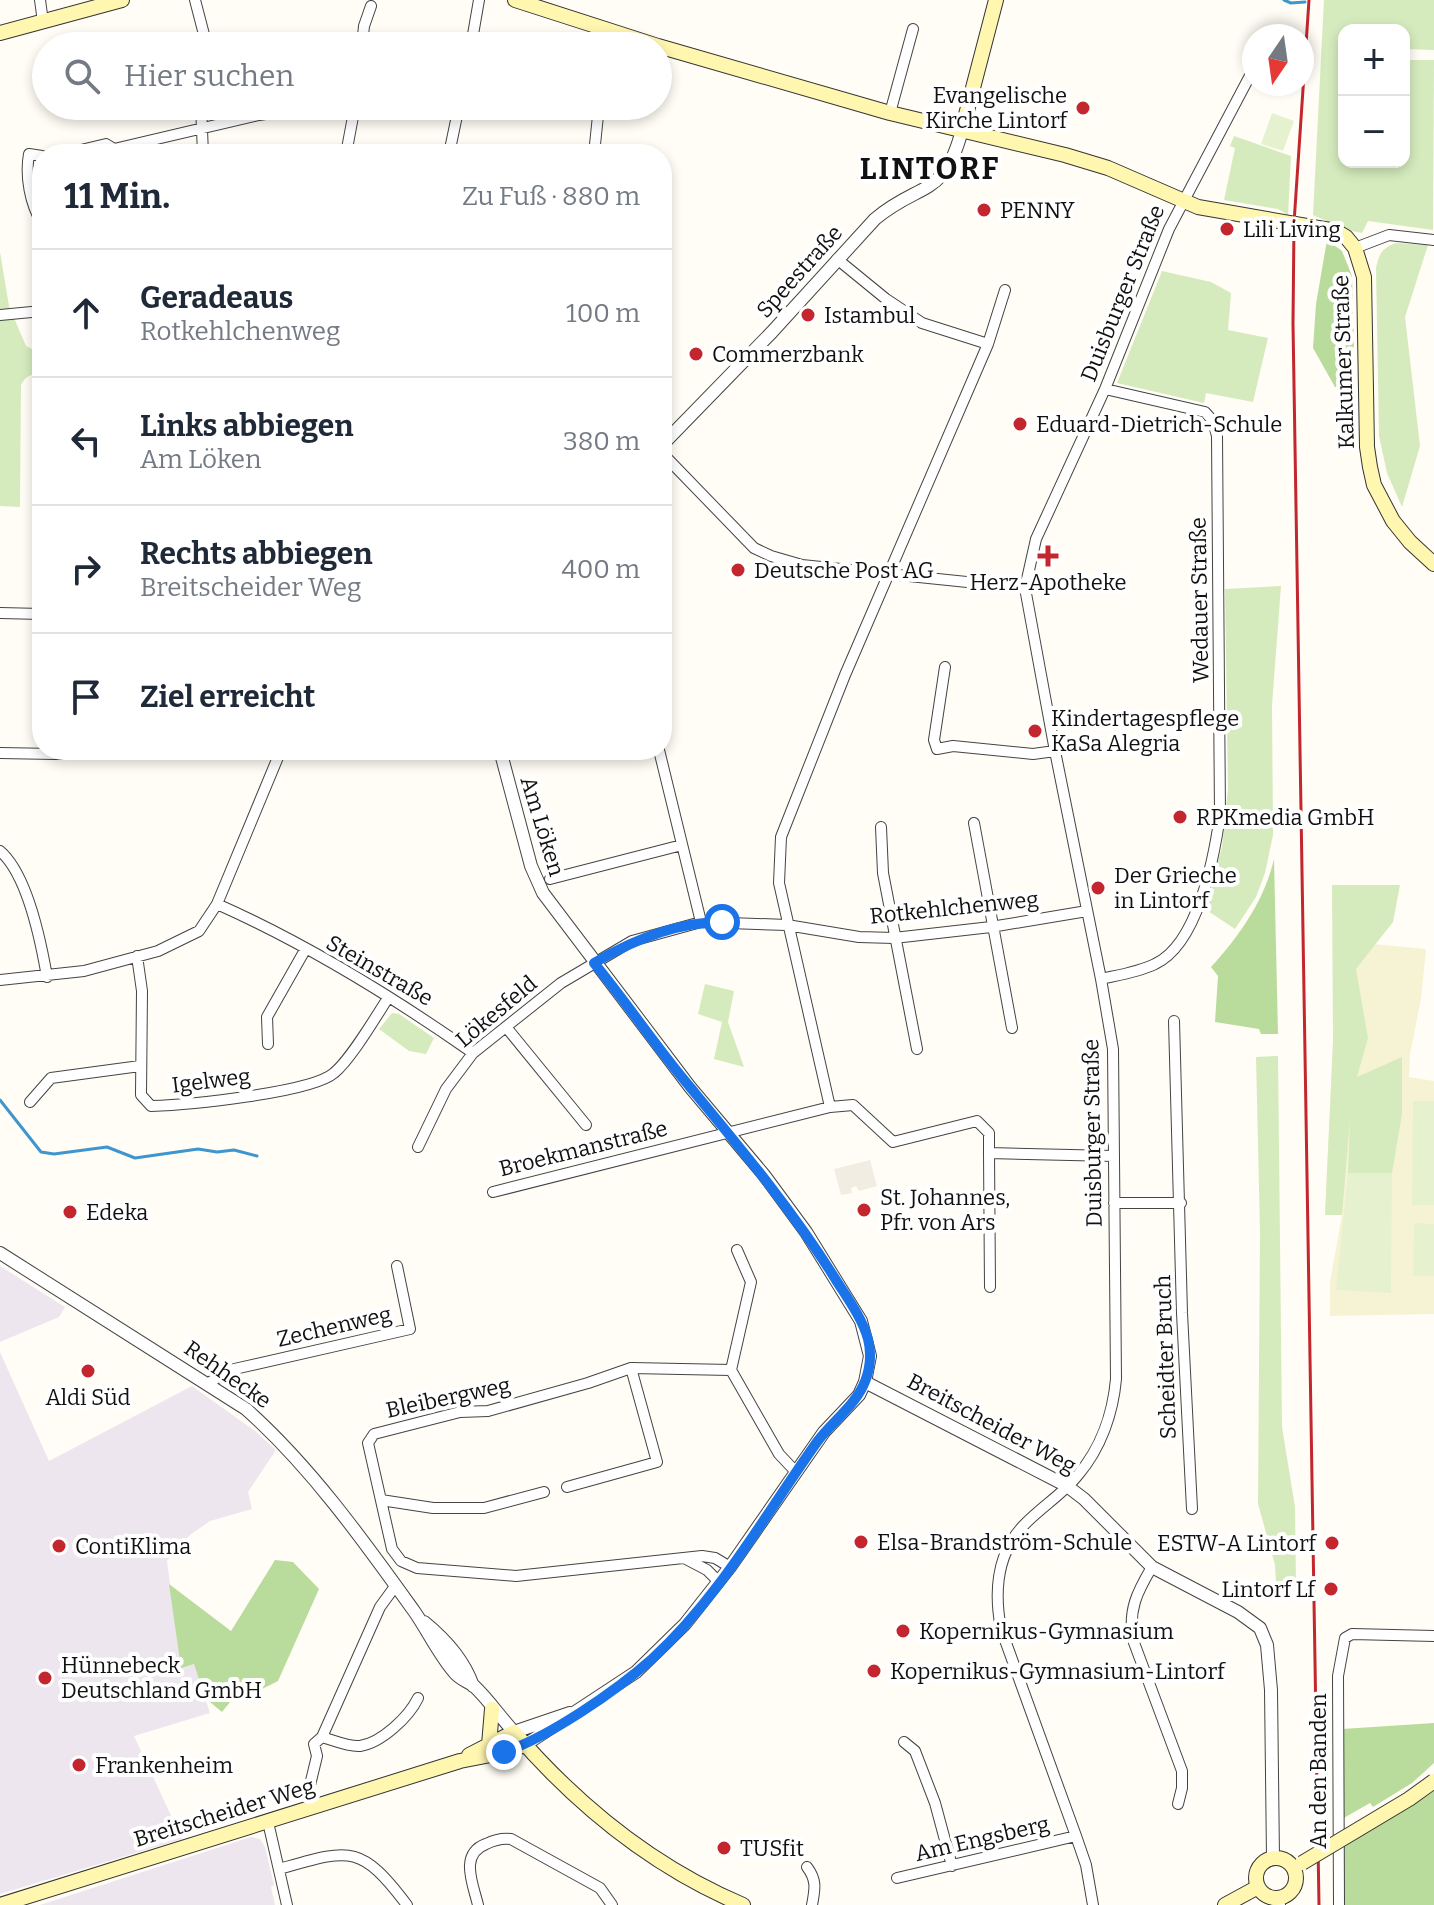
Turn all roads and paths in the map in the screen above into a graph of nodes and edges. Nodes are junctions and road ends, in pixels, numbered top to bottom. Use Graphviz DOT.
graph roads {
  1 [pos="40,0"];
  2 [pos="122,0"];
  3 [pos="195,0"];
  4 [pos="479,0"];
  5 [pos="515,0"];
  6 [pos="996,0"];
  7 [pos="543,4"];
  8 [pos="371,6"];
  9 [pos="43,22"];
  10 [pos="913,29"];
  11 [pos="203,32"];
  12 [pos="363,32"];
  13 [pos="473,32"];
  14 [pos="599,32"];
  15 [pos="0,33"];
  16 [pos="672,50"];
  17 [pos="1242,89"];
  18 [pos="890,113"];
  19 [pos="201,120"];
  20 [pos="240,120"];
  21 [pos="353,120"];
  22 [pos="456,120"];
  23 [pos="598,120"];
  24 [pos="201,130"];
  25 [pos="962,130"];
  26 [pos="146,144"];
  27 [pos="202,144"];
  28 [pos="348,144"];
  29 [pos="451,144"];
  30 [pos="595,144"];
  31 [pos="32,154"];
  32 [pos="32,195"];
  33 [pos="1182,201"];
  34 [pos="1434,240"];
  35 [pos="1350,242"];
  36 [pos="837,259"];
  37 [pos="1005,290"];
  38 [pos="32,312"];
  39 [pos="0,315"];
  40 [pos="988,344"];
  41 [pos="1105,389"];
  42 [pos="672,435"];
  43 [pos="672,463"];
  44 [pos="1434,564"];
  45 [pos="889,574"];
  46 [pos="1025,588"];
  47 [pos="0,613"];
  48 [pos="32,614"];
  49 [pos="945,667"];
  50 [pos="1055,751"];
  51 [pos="0,753"];
  52 [pos="32,753"];
  53 [pos="277,760"];
  54 [pos="503,760"];
  55 [pos="661,760"];
  56 [pos="974,823"];
  57 [pos="881,827"];
  58 [pos="682,845"];
  59 [pos="0,851"];
  60 [pos="550,879"];
  61 [pos="217,904"];
  62 [pos="1087,911"];
  63 [pos="701,922"];
  64 [pos="787,925"];
  65 [pos="991,927"];
  66 [pos="894,938"];
  67 [pos="305,950"];
  68 [pos="137,956"];
  69 [pos="594,963"];
  70 [pos="47,977"];
  71 [pos="1101,979"];
  72 [pos="0,980"];
  73 [pos="388,998"];
  74 [pos="1174,1021"];
  75 [pos="506,1027"];
  76 [pos="1012,1028"];
  77 [pos="268,1044"];
  78 [pos="917,1049"];
  79 [pos="473,1053"];
  80 [pos="140,1066"];
  81 [pos="30,1102"];
  82 [pos="830,1107"];
  83 [pos="586,1125"];
  84 [pos="729,1132"];
  85 [pos="418,1147"];
  86 [pos="989,1153"];
  87 [pos="1114,1156"];
  88 [pos="493,1192"];
  89 [pos="1114,1203"];
  90 [pos="1181,1203"];
  91 [pos="737,1250"];
  92 [pos="0,1253"];
  93 [pos="397,1266"];
  94 [pos="990,1287"];
  95 [pos="631,1368"];
  96 [pos="731,1370"];
  97 [pos="865,1382"];
  98 [pos="207,1384"];
  99 [pos="796,1472"];
  100 [pos="1067,1486"];
  101 [pos="567,1487"];
  102 [pos="544,1492"];
  103 [pos="381,1500"];
  104 [pos="1192,1509"];
  105 [pos="686,1559"];
  106 [pos="730,1567"];
  107 [pos="1152,1567"];
  108 [pos="719,1582"];
  109 [pos="396,1585"];
  110 [pos="1434,1636"];
  111 [pos="418,1698"];
  112 [pos="492,1709"];
  113 [pos="580,1710"];
  114 [pos="514,1732"];
  115 [pos="322,1737"];
  116 [pos="904,1742"];
  117 [pos="489,1745"];
  118 [pos="525,1745"];
  119 [pos="460,1761"];
  120 [pos="1434,1781"];
  121 [pos="310,1785"];
  122 [pos="1178,1804"];
  123 [pos="268,1822"];
  124 [pos="1076,1836"];
  125 [pos="1273,1858"];
  126 [pos="952,1866"];
  127 [pos="1298,1866"];
  128 [pos="807,1867"];
  129 [pos="279,1869"];
  130 [pos="897,1878"];
  131 [pos="1258,1887"];
  132 [pos="1278,1901"];
  133 [pos="0,1905"];
  134 [pos="287,1905"];
  135 [pos="407,1905"];
  136 [pos="478,1905"];
  137 [pos="612,1905"];
  138 [pos="743,1905"];
  139 [pos="812,1905"];
  140 [pos="1093,1905"];
  141 [pos="1225,1905"];
  142 [pos="1339,1905"];
  1 -- 9 [label="street"];
  2 -- 9 [label="main road"];
  3 -- 11 [label="street"];
  4 -- 13 [label="street"];
  5 -- 7 [label="main road"];
  6 -- 25 [label="main road"];
  7 -- 14 [label="main road"];
  8 -- 12 [label="street"];
  9 -- 15 [label="main road"];
  10 -- 18 [label="street"];
  16 -- 18 [label="main road"];
  17 -- 33 [label="street, Duisburger Straße"];
  18 -- 25 [label="main road"];
  19 -- 24 [label="street"];
  20 -- 24 [label="street"];
  21 -- 28 [label="street"];
  22 -- 29 [label="street"];
  23 -- 30 [label="street"];
  24 -- 26 [label="street"];
  24 -- 27 [label="street"];
  25 -- 33 [label="main road"];
  25 -- 36 [label="street, Speestraße"];
  31 -- 32 [label="street"];
  33 -- 35 [label="main road"];
  33 -- 41 [label="street, Duisburger Straße"];
  34 -- 35 [label="street"];
  35 -- 44 [label="main road, Kalkumer Straße"];
  36 -- 40 [label="street"];
  36 -- 42 [label="street, Speestraße"];
  37 -- 40 [label="street"];
  38 -- 39 [label="street"];
  40 -- 45 [label="street"];
  41 -- 46 [label="street, Duisburger Straße"];
  41 -- 71 [label="street, Wedauer Straße"];
  43 -- 45 [label="street"];
  45 -- 46 [label="street"];
  45 -- 64 [label="street"];
  46 -- 50 [label="street, Duisburger Straße"];
  47 -- 48 [label="street"];
  49 -- 50 [label="street"];
  50 -- 62 [label="street, Duisburger Straße"];
  51 -- 52 [label="street"];
  53 -- 61 [label="street"];
  54 -- 69 [label="street, Am Löken"];
  55 -- 58 [label="street"];
  56 -- 65 [label="street"];
  57 -- 66 [label="street"];
  58 -- 60 [label="street"];
  58 -- 63 [label="street"];
  59 -- 70 [label="street"];
  61 -- 67 [label="street, Steinstraße"];
  61 -- 68 [label="street"];
  62 -- 65 [label="street, Rotkehlchenweg"];
  62 -- 71 [label="street, Duisburger Straße"];
  63 -- 64 [label="street, Rotkehlchenweg"];
  63 -- 69 [label="street, Rotkehlchenweg"];
  64 -- 66 [label="street, Rotkehlchenweg"];
  64 -- 82 [label="street"];
  65 -- 66 [label="street, Rotkehlchenweg"];
  65 -- 76 [label="street"];
  66 -- 78 [label="street"];
  67 -- 73 [label="street, Steinstraße"];
  67 -- 77 [label="street, Steinstraße"];
  68 -- 70 [label="street"];
  68 -- 80 [label="street, Igelweg"];
  69 -- 75 [label="street, Lökesfeld"];
  69 -- 84 [label="street, Am Löken"];
  70 -- 72 [label="street"];
  71 -- 87 [label="street, Duisburger Straße"];
  73 -- 79 [label="street, Steinstraße"];
  73 -- 80 [label="street, Igelweg"];
  74 -- 90 [label="street, Scheidter Bruch"];
  75 -- 79 [label="street, Lökesfeld"];
  75 -- 83 [label="street"];
  79 -- 85 [label="street, Lökesfeld"];
  80 -- 81 [label="street"];
  82 -- 84 [label="street, Broekmanstraße"];
  82 -- 86 [label="street"];
  84 -- 88 [label="street, Broekmanstraße"];
  84 -- 97 [label="street, Am Löken"];
  86 -- 87 [label="street"];
  86 -- 94 [label="street"];
  87 -- 89 [label="street, Duisburger Straße"];
  89 -- 90 [label="street"];
  89 -- 100 [label="street, Duisburger Straße"];
  90 -- 104 [label="street, Scheidter Bruch"];
  91 -- 96 [label="street"];
  92 -- 98 [label="street, Rehhecke"];
  93 -- 98 [label="street, Zechenweg"];
  95 -- 96 [label="street, Bleibergweg"];
  95 -- 101 [label="street"];
  95 -- 103 [label="street, Bleibergweg"];
  96 -- 99 [label="street"];
  97 -- 99 [label="street, Breitscheider Weg"];
  97 -- 100 [label="street, Breitscheider Weg"];
  98 -- 109 [label="street, Rehhecke"];
  99 -- 106 [label="street, Breitscheider Weg"];
  100 -- 107 [label="street, Breitscheider Weg"];
  100 -- 124 [label="street, Duisburger Straße"];
  102 -- 103 [label="street"];
  103 -- 105 [label="street, Bleibergweg"];
  105 -- 106 [label="street, Bleibergweg"];
  105 -- 108 [label="street"];
  106 -- 108 [label="street, Breitscheider Weg"];
  107 -- 122 [label="street"];
  107 -- 125 [label="street, Breitscheider Weg"];
  108 -- 113 [label="street, Breitscheider Weg"];
  109 -- 112 [label="street, Rehhecke"];
  109 -- 115 [label="street"];
  110 -- 142 [label="street, An den Banden"];
  111 -- 115 [label="street"];
  112 -- 114 [label="street, Rehhecke"];
  112 -- 117 [label="main road"];
  113 -- 114 [label="street, Breitscheider Weg"];
  113 -- 118 [label="street, Breitscheider Weg"];
  114 -- 117 [label="main road, Breitscheider Weg"];
  114 -- 118 [label="main road, Rehhecke"];
  115 -- 121 [label="street"];
  116 -- 126 [label="street"];
  117 -- 119 [label="main road, Breitscheider Weg"];
  118 -- 119 [label="main road, Breitscheider Weg"];
  118 -- 138 [label="main road, Rehhecke"];
  119 -- 123 [label="main road, Breitscheider Weg"];
  120 -- 127 [label="main road, bridge"];
  123 -- 129 [label="street"];
  123 -- 133 [label="main road, Breitscheider Weg"];
  124 -- 126 [label="street, Am Engsberg"];
  124 -- 140 [label="street, Duisburger Straße"];
  125 -- 127 [label="main road"];
  125 -- 131 [label="main road"];
  126 -- 130 [label="street, Am Engsberg"];
  127 -- 132 [label="main road"];
  128 -- 139 [label="street"];
  129 -- 134 [label="street"];
  129 -- 135 [label="street"];
  131 -- 132 [label="main road"];
  131 -- 141 [label="main road"];
  136 -- 137 [label="street"];
}
